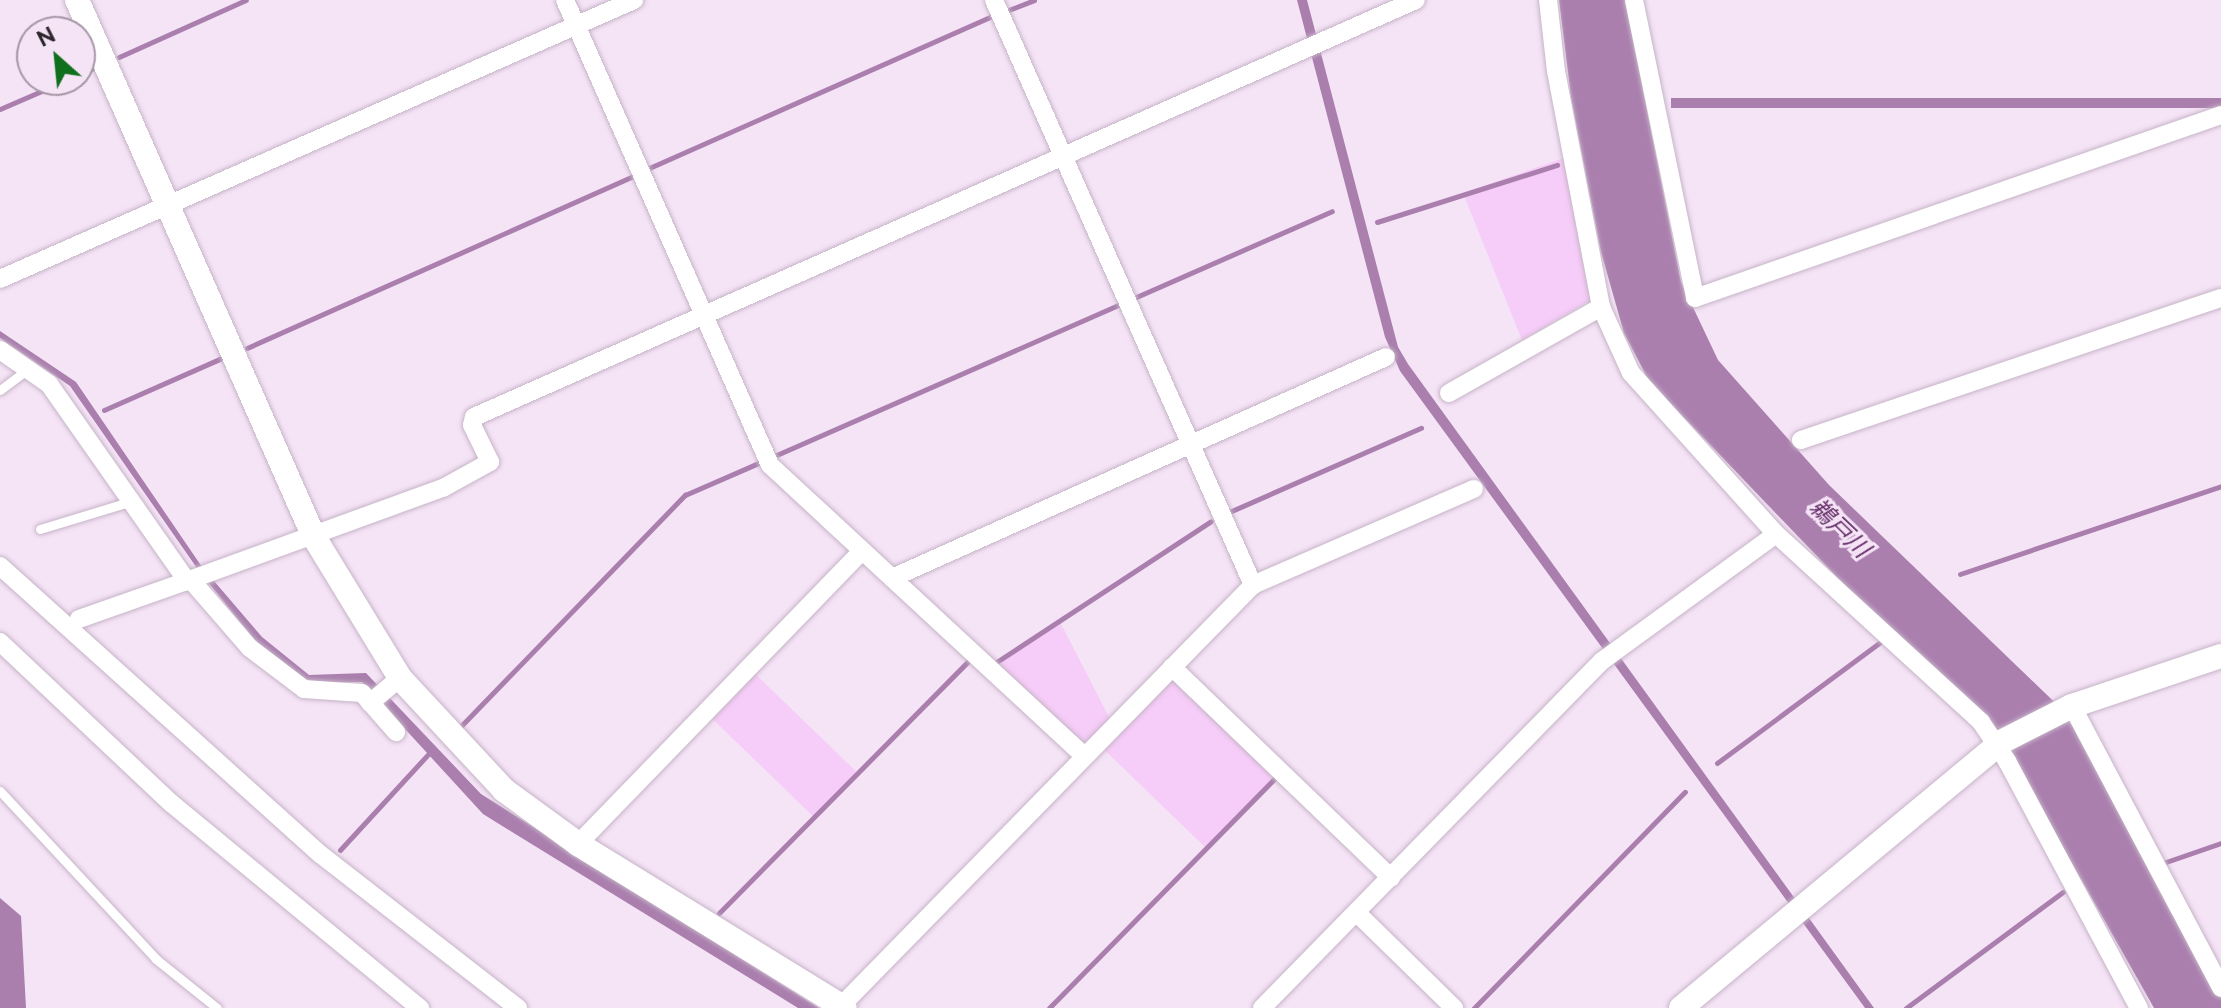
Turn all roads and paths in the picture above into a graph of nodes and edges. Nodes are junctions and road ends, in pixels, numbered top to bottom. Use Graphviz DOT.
graph roads {
  1 [pos="77,0"];
  2 [pos="565,0"];
  3 [pos="634,0"];
  4 [pos="994,0"];
  5 [pos="1416,0"];
  6 [pos="1548,0"];
  7 [pos="1634,0"];
  8 [pos="576,26"];
  9 [pos="2221,115"];
  10 [pos="1063,155"];
  11 [pos="167,207"];
  12 [pos="0,279"];
  13 [pos="2221,298"];
  14 [pos="1601,307"];
  15 [pos="703,315"];
  16 [pos="0,350"];
  17 [pos="1386,357"];
  18 [pos="29,368"];
  19 [pos="0,390"];
  20 [pos="1449,393"];
  21 [pos="1801,440"];
  22 [pos="1190,445"];
  23 [pos="1474,489"];
  24 [pos="134,501"];
  25 [pos="40,529"];
  26 [pos="1776,534"];
  27 [pos="314,537"];
  28 [pos="862,551"];
  29 [pos="0,566"];
  30 [pos="197,578"];
  31 [pos="892,578"];
  32 [pos="1253,585"];
  33 [pos="79,619"];
  34 [pos="0,642"];
  35 [pos="2221,656"];
  36 [pos="1172,667"];
  37 [pos="383,692"];
  38 [pos="2072,706"];
  39 [pos="396,732"];
  40 [pos="2000,743"];
  41 [pos="1083,755"];
  42 [pos="0,791"];
  43 [pos="578,844"];
  44 [pos="1391,878"];
  45 [pos="1357,913"];
  46 [pos="2221,988"];
  47 [pos="842,1007"];
  48 [pos="217,1008"];
  49 [pos="420,1008"];
  50 [pos="518,1008"];
  51 [pos="1262,1008"];
  52 [pos="1454,1008"];
  53 [pos="1681,1008"];
  54 [pos="2139,1008"];
  1 -- 11 [label="street"];
  2 -- 8 [label="street"];
  3 -- 8 [label="street"];
  4 -- 10 [label="street"];
  5 -- 10 [label="street"];
  6 -- 14 [label="street"];
  7 -- 9 [label="street"];
  8 -- 11 [label="street"];
  8 -- 15 [label="street"];
  10 -- 15 [label="street"];
  10 -- 22 [label="street"];
  11 -- 12 [label="street"];
  11 -- 27 [label="street"];
  13 -- 21 [label="street"];
  14 -- 20 [label="street"];
  14 -- 26 [label="street"];
  15 -- 27 [label="street"];
  15 -- 28 [label="street"];
  16 -- 18 [label="street"];
  17 -- 22 [label="street"];
  18 -- 19 [label="lane"];
  18 -- 24 [label="street"];
  22 -- 31 [label="street"];
  22 -- 32 [label="street"];
  23 -- 32 [label="street"];
  24 -- 25 [label="lane"];
  24 -- 30 [label="street"];
  26 -- 40 [label="street"];
  26 -- 44 [label="street"];
  27 -- 30 [label="street"];
  27 -- 37 [label="street"];
  28 -- 31 [label="street"];
  28 -- 43 [label="street"];
  29 -- 50 [label="street"];
  30 -- 33 [label="street"];
  30 -- 37 [label="street"];
  31 -- 41 [label="street"];
  32 -- 36 [label="street"];
  34 -- 49 [label="street"];
  35 -- 38 [label="street"];
  36 -- 41 [label="street"];
  36 -- 44 [label="street"];
  37 -- 39 [label="street"];
  37 -- 43 [label="street"];
  38 -- 40 [label="street"];
  38 -- 46 [label="street"];
  40 -- 53 [label="street"];
  40 -- 54 [label="street"];
  41 -- 47 [label="street"];
  42 -- 48 [label="lane"];
  43 -- 47 [label="street"];
  44 -- 45 [label="street"];
  45 -- 51 [label="street"];
  45 -- 52 [label="street"];
}
